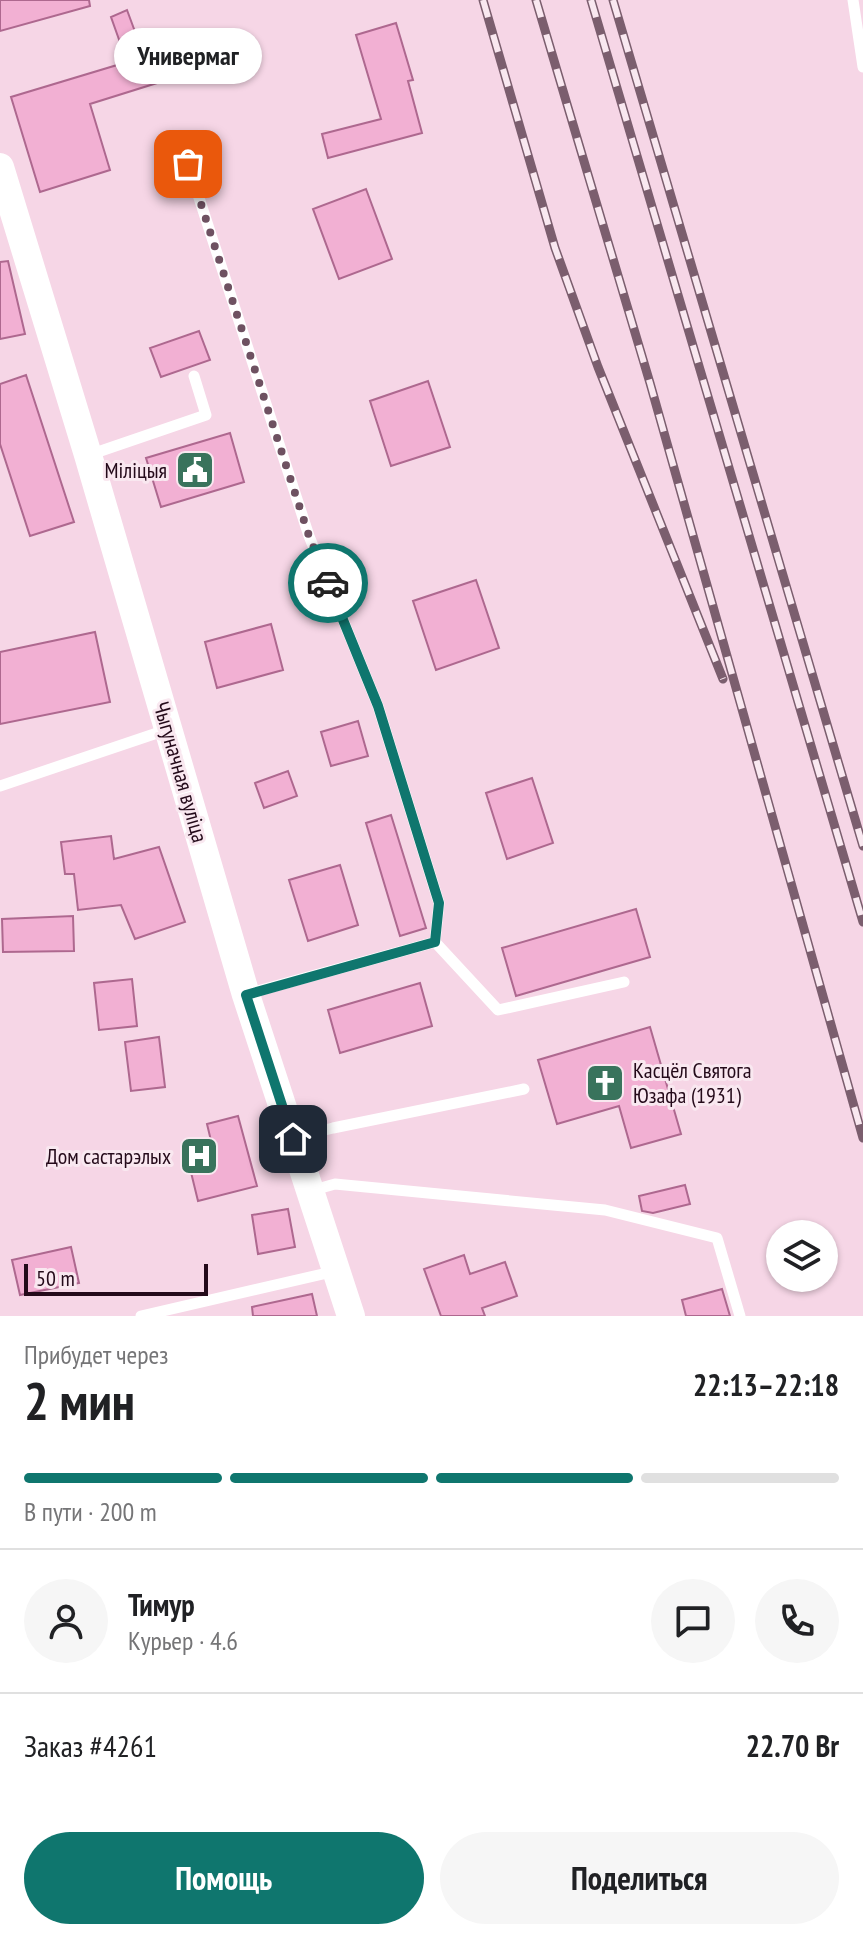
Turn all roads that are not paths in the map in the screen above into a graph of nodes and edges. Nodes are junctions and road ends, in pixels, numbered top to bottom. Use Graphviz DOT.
graph roads {
  1 [pos="853,0"];
  2 [pos="863,67"];
  3 [pos="188,164"];
  4 [pos="0,167"];
  5 [pos="9,226"];
  6 [pos="194,376"];
  7 [pos="88,455"];
  8 [pos="169,730"];
  9 [pos="0,786"];
  10 [pos="435,942"];
  11 [pos="624,982"];
  12 [pos="246,995"];
  13 [pos="524,1089"];
  14 [pos="293,1139"];
  15 [pos="309,1191"];
  16 [pos="336,1271"];
  17 [pos="141,1316"];
  18 [pos="351,1316"];
  19 [pos="740,1316"];
  1 -- 2 [label="lane"];
  3 -- 10 [label="lane"];
  4 -- 5 [label="street, Чыгуначная вуліца"];
  5 -- 7 [label="street, Чыгуначная вуліца"];
  6 -- 7 [label="lane"];
  7 -- 8 [label="street, Чыгуначная вуліца"];
  8 -- 9 [label="lane"];
  8 -- 12 [label="street, Чыгуначная вуліца"];
  10 -- 11 [label="lane"];
  10 -- 12 [label="lane"];
  12 -- 14 [label="street, Чыгуначная вуліца"];
  13 -- 14 [label="lane"];
  14 -- 15 [label="street, Чыгуначная вуліца"];
  15 -- 16 [label="street, Чыгуначная вуліца"];
  15 -- 19 [label="lane"];
  16 -- 17 [label="lane"];
  16 -- 18 [label="street, Чыгуначная вуліца"];
}
